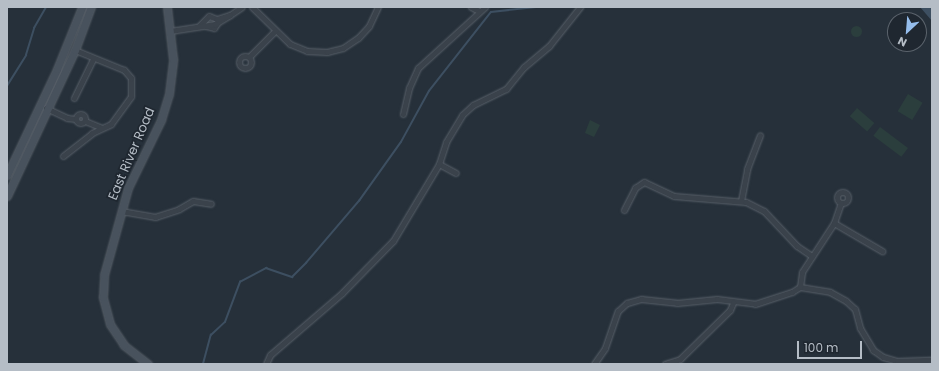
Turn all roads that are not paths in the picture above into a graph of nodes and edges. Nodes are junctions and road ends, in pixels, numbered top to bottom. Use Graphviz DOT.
graph roads {
  1 [pos="82,7"];
  2 [pos="86,7"];
  3 [pos="91,7"];
  4 [pos="167,7"];
  5 [pos="242,7"];
  6 [pos="252,7"];
  7 [pos="378,7"];
  8 [pos="471,7"];
  9 [pos="485,7"];
  10 [pos="580,7"];
  11 [pos="479,11"];
  12 [pos="86,21"];
  13 [pos="218,21"];
  14 [pos="198,26"];
  15 [pos="170,31"];
  16 [pos="275,31"];
  17 [pos="75,50"];
  18 [pos="249,57"];
  19 [pos="93,59"];
  20 [pos="74,98"];
  21 [pos="41,105"];
  22 [pos="48,109"];
  23 [pos="403,114"];
  24 [pos="102,128"];
  25 [pos="760,135"];
  26 [pos="64,156"];
  27 [pos="439,164"];
  28 [pos="456,173"];
  29 [pos="7,175"];
  30 [pos="7,196"];
  31 [pos="741,201"];
  32 [pos="841,203"];
  33 [pos="211,204"];
  34 [pos="624,210"];
  35 [pos="121,211"];
  36 [pos="834,223"];
  37 [pos="882,251"];
  38 [pos="812,256"];
  39 [pos="800,287"];
  40 [pos="733,303"];
  41 [pos="932,360"];
  42 [pos="148,364"];
  43 [pos="266,364"];
  44 [pos="594,364"];
  45 [pos="665,364"];
  1 -- 21 [label="main road"];
  2 -- 12 [label="main road"];
  3 -- 12 [label="main road"];
  4 -- 15 [label="main road, East River Road"];
  5 -- 13 [label="street"];
  6 -- 16 [label="street"];
  7 -- 16 [label="street"];
  8 -- 11 [label="street"];
  9 -- 11 [label="street"];
  10 -- 27 [label="street"];
  11 -- 23 [label="street"];
  12 -- 17 [label="main road"];
  13 -- 14 [label="street"];
  13 -- 14 [label="street"];
  14 -- 15 [label="street"];
  15 -- 35 [label="main road, East River Road"];
  16 -- 18 [label="street"];
  17 -- 19 [label="street"];
  17 -- 22 [label="main road"];
  19 -- 20 [label="street"];
  19 -- 24 [label="street"];
  21 -- 22 [label="street"];
  21 -- 29 [label="main road"];
  22 -- 24 [label="street"];
  22 -- 30 [label="main road"];
  24 -- 26 [label="street"];
  25 -- 31 [label="street"];
  27 -- 28 [label="street"];
  27 -- 43 [label="street"];
  31 -- 34 [label="street"];
  31 -- 38 [label="street"];
  32 -- 36 [label="street"];
  33 -- 35 [label="street"];
  35 -- 42 [label="main road, East River Road"];
  36 -- 37 [label="street"];
  36 -- 38 [label="street"];
  38 -- 39 [label="street"];
  39 -- 40 [label="street"];
  39 -- 41 [label="street"];
  40 -- 44 [label="street"];
  40 -- 45 [label="street"];
}
